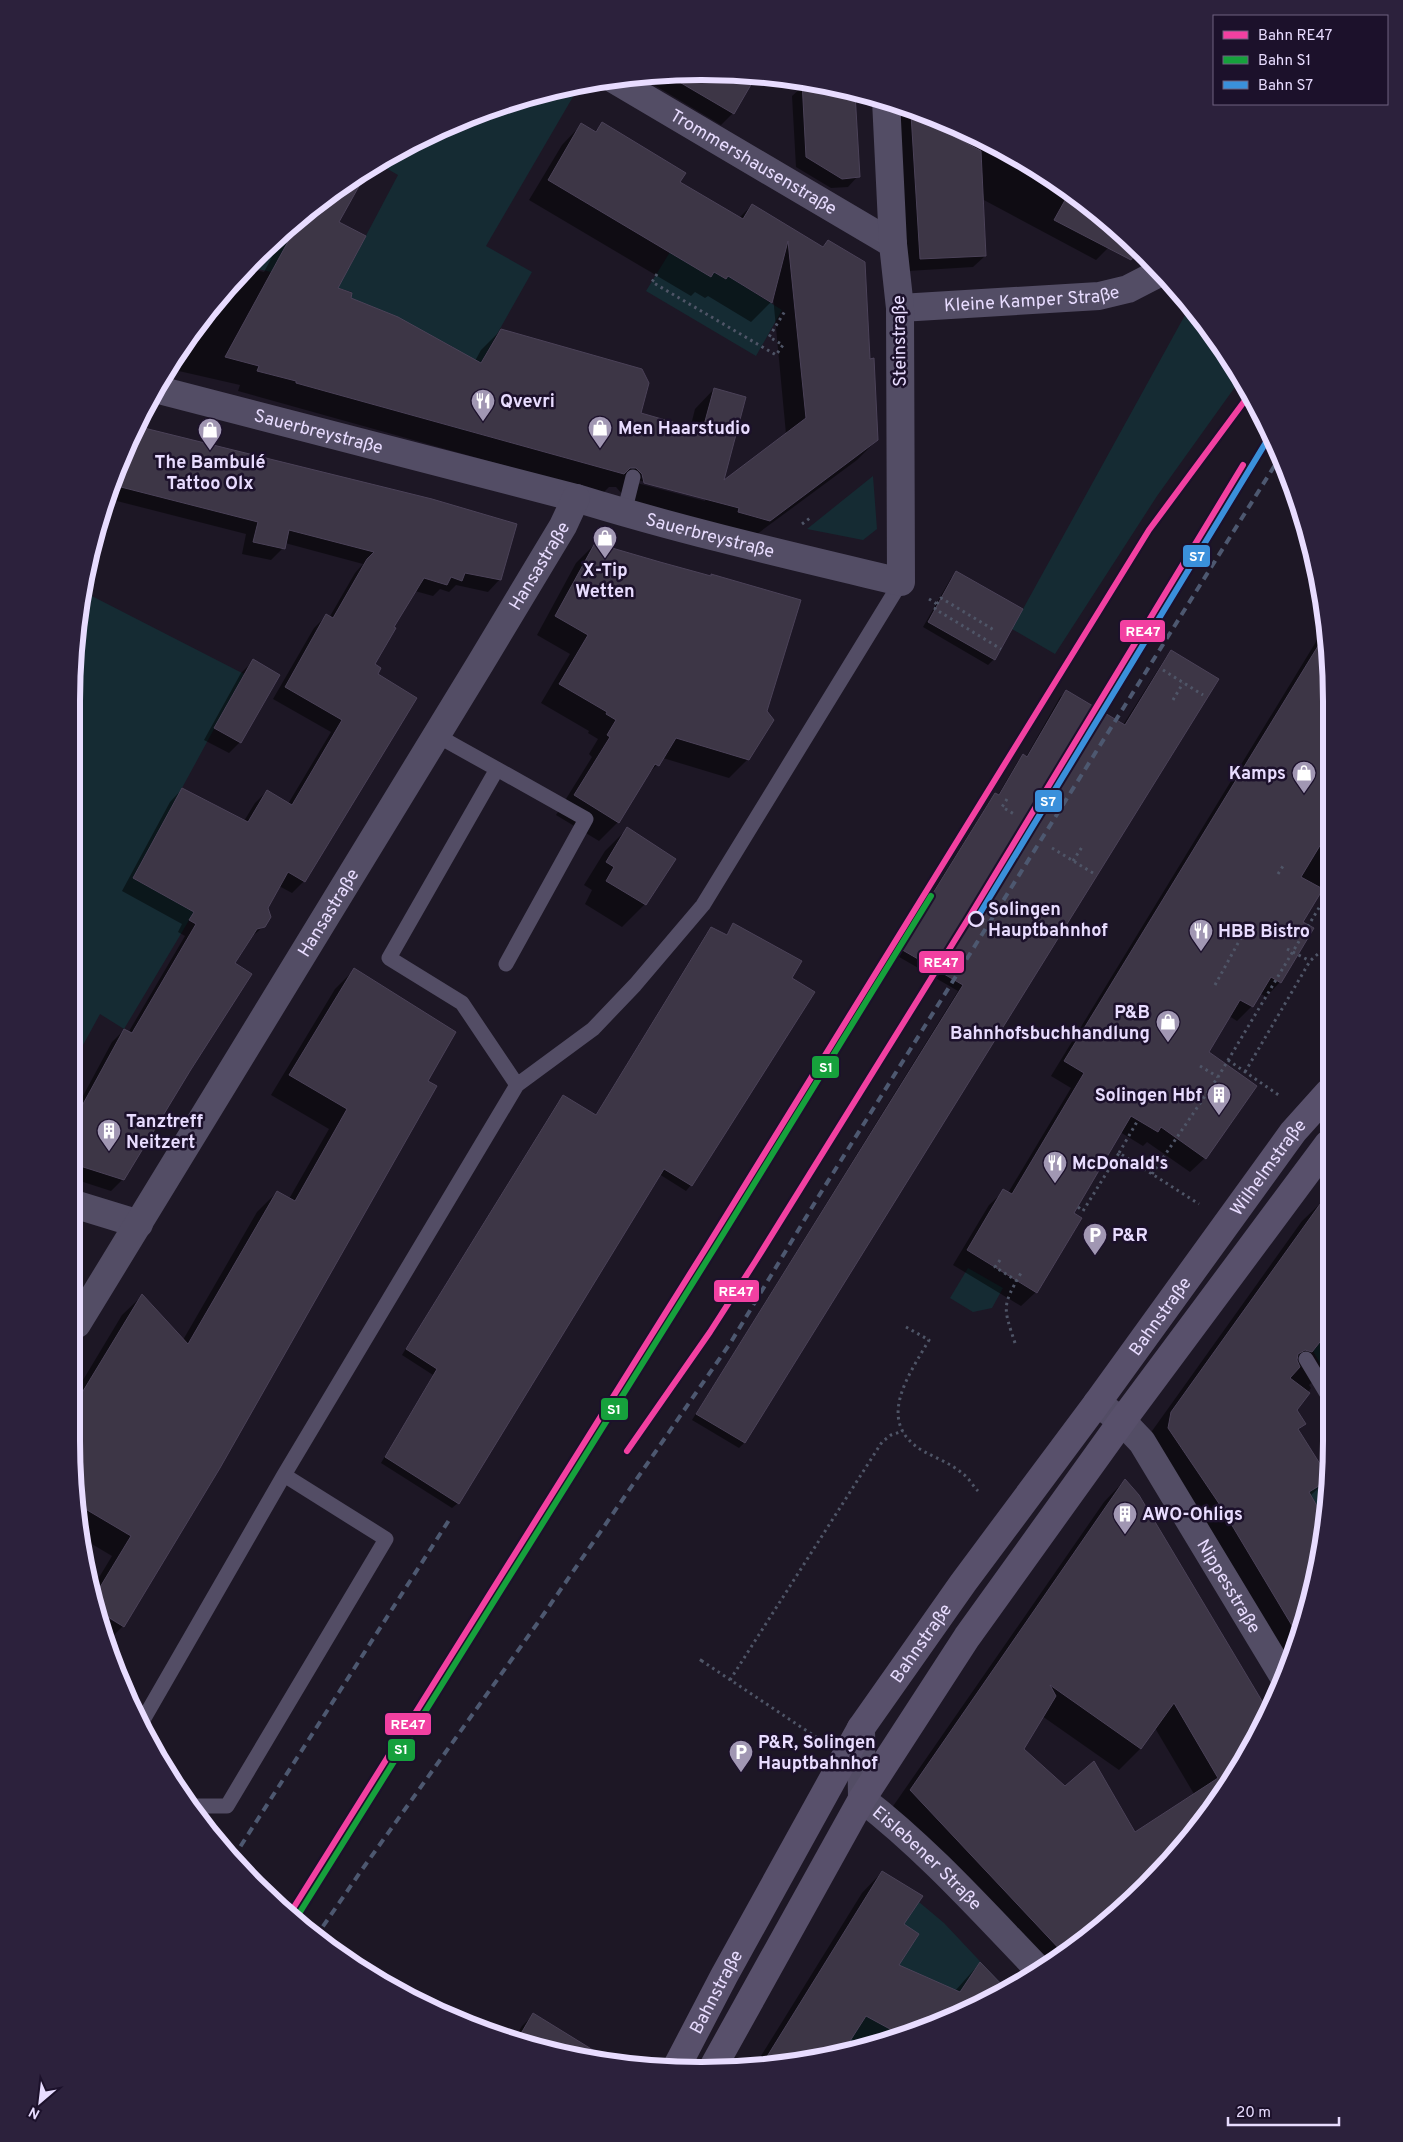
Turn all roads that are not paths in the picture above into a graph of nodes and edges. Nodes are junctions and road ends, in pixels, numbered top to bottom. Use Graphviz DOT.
graph roads {
  1 [pos="623,85"];
  2 [pos="886,109"];
  3 [pos="893,244"];
  4 [pos="1154,276"];
  5 [pos="900,308"];
  6 [pos="163,391"];
  7 [pos="632,476"];
  8 [pos="576,498"];
  9 [pos="624,513"];
  10 [pos="901,582"];
  11 [pos="436,734"];
  12 [pos="497,769"];
  13 [pos="506,964"];
  14 [pos="517,1085"];
  15 [pos="1323,1099"];
  16 [pos="1323,1151"];
  17 [pos="80,1206"];
  18 [pos="139,1224"];
  19 [pos="1212,1246"];
  20 [pos="1239,1264"];
  21 [pos="80,1319"];
  22 [pos="1306,1359"];
  23 [pos="1323,1387"];
  24 [pos="1097,1403"];
  25 [pos="1122,1421"];
  26 [pos="284,1475"];
  27 [pos="1279,1670"];
  28 [pos="145,1717"];
  29 [pos="861,1728"];
  30 [pos="862,1799"];
  31 [pos="199,1806"];
  32 [pos="1034,1965"];
  33 [pos="689,2062"];
  34 [pos="716,2062"];
  1 -- 3 [label="street, Trommershausenstraße"];
  2 -- 3 [label="street, Steinstraße"];
  3 -- 5 [label="street, Steinstraße"];
  4 -- 5 [label="street, Kleine Kamper Straße"];
  5 -- 10 [label="street, Steinstraße"];
  6 -- 8 [label="street, Sauerbreystraße"];
  7 -- 9 [label="lane"];
  8 -- 9 [label="street, Sauerbreystraße"];
  8 -- 11 [label="street, Hansastraße"];
  9 -- 10 [label="street, Sauerbreystraße"];
  10 -- 14 [label="lane"];
  11 -- 12 [label="lane"];
  11 -- 18 [label="street, Hansastraße"];
  12 -- 13 [label="lane"];
  12 -- 14 [label="lane"];
  14 -- 26 [label="lane"];
  15 -- 19 [label="street, Wilhelmstraße"];
  16 -- 20 [label="street, Wilhelmstraße"];
  17 -- 18 [label="street"];
  18 -- 21 [label="street, Hansastraße"];
  19 -- 24 [label="street, Bahnstraße"];
  20 -- 25 [label="street, Bahnstraße"];
  22 -- 23 [label="lane"];
  24 -- 25 [label="street, Nippesstraße"];
  24 -- 29 [label="street, Bahnstraße"];
  25 -- 27 [label="street, Nippesstraße"];
  25 -- 30 [label="street, Bahnstraße"];
  26 -- 28 [label="lane"];
  26 -- 31 [label="lane"];
  29 -- 30 [label="street, Eislebener Straße"];
  29 -- 33 [label="street, Bahnstraße"];
  30 -- 32 [label="street, Eislebener Straße"];
  30 -- 34 [label="street, Bahnstraße"];
}
